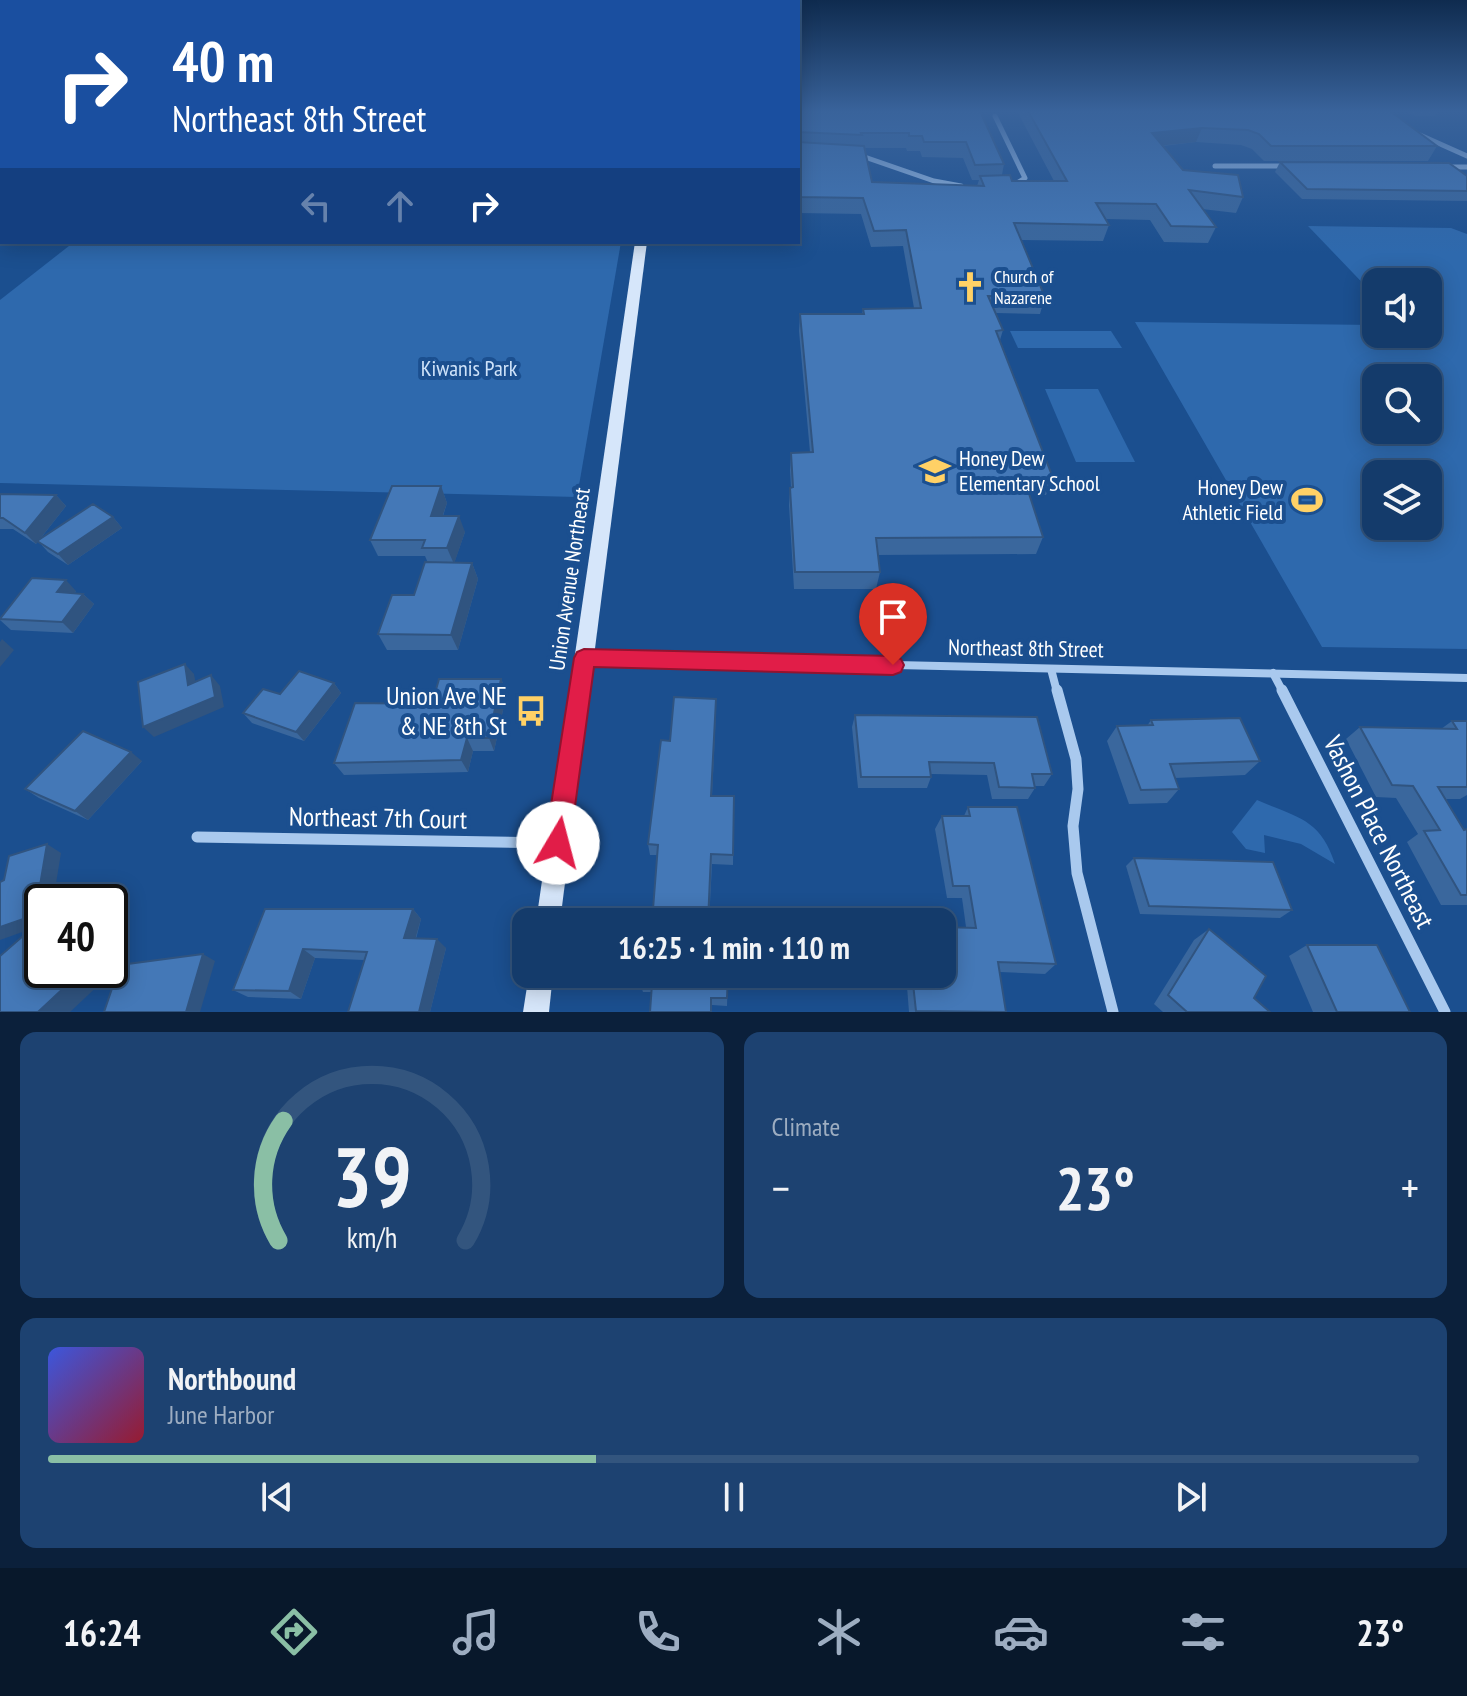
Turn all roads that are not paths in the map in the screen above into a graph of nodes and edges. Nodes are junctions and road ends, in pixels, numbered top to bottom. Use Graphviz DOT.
graph roads {
  1 [pos="872,158"];
  2 [pos="1015,158"];
  3 [pos="1215,166"];
  4 [pos="1293,166"];
  5 [pos="1435,167"];
  6 [pos="1467,167"];
  7 [pos="970,186"];
  8 [pos="1009,186"];
  9 [pos="641,244"];
  10 [pos="584,658"];
  11 [pos="1051,669"];
  12 [pos="1273,673"];
  13 [pos="1467,678"];
  14 [pos="197,837"];
  15 [pos="558,843"];
  16 [pos="550,908"];
  17 [pos="539,988"];
  18 [pos="536,1012"];
  19 [pos="1113,1012"];
  20 [pos="1445,1012"];
  1 -- 7 [label="street"];
  2 -- 8 [label="street"];
  3 -- 4 [label="street"];
  5 -- 6 [label="street"];
  9 -- 10 [label="street, Union Avenue Northeast"];
  10 -- 11 [label="street, Northeast 8th Street"];
  10 -- 15 [label="street, Union Avenue Northeast"];
  11 -- 12 [label="street, Northeast 8th Street"];
  11 -- 19 [label="street"];
  12 -- 13 [label="street, Northeast 8th Street"];
  12 -- 20 [label="street, Vashon Place Northeast"];
  14 -- 15 [label="street, Northeast 7th Court"];
  15 -- 16 [label="street, Union Avenue Northeast"];
  17 -- 18 [label="street"];
}
